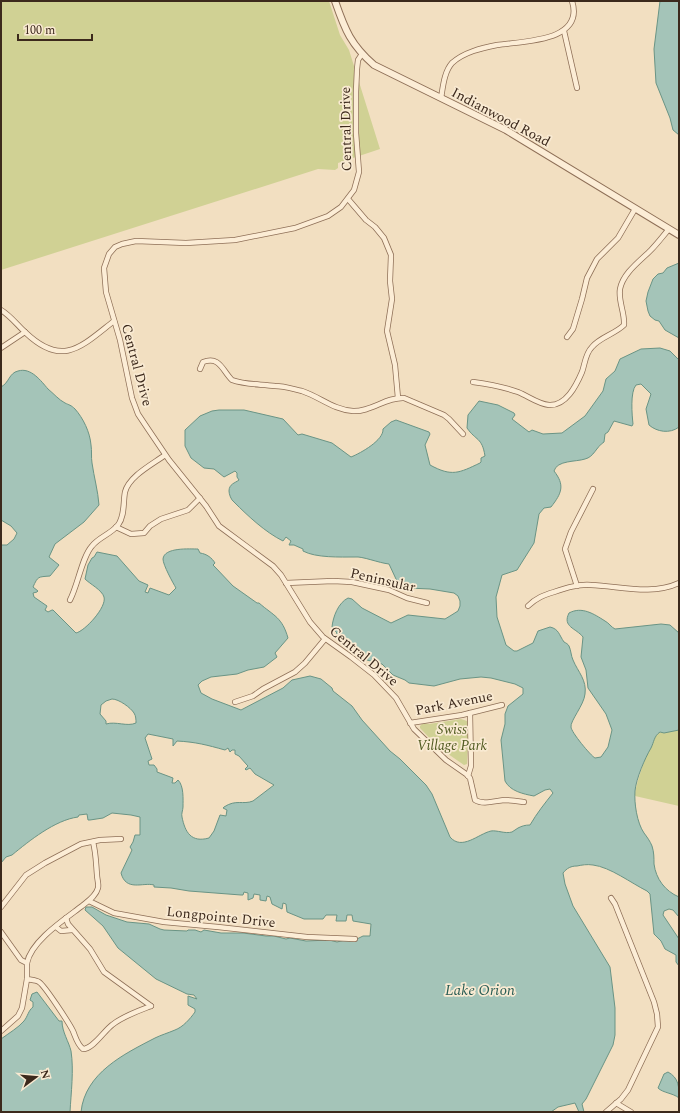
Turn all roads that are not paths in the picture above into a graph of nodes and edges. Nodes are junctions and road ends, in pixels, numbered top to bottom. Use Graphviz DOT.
graph roads {
  1 [pos="335,1"];
  2 [pos="572,1"];
  3 [pos="564,31"];
  4 [pos="362,54"];
  5 [pos="577,88"];
  6 [pos="441,98"];
  7 [pos="348,199"];
  8 [pos="636,209"];
  9 [pos="669,229"];
  10 [pos="679,235"];
  11 [pos="1,310"];
  12 [pos="114,321"];
  13 [pos="25,332"];
  14 [pos="567,337"];
  15 [pos="1,348"];
  16 [pos="200,369"];
  17 [pos="473,382"];
  18 [pos="398,398"];
  19 [pos="463,434"];
  20 [pos="165,455"];
  21 [pos="593,489"];
  22 [pos="200,498"];
  23 [pos="116,526"];
  24 [pos="286,583"];
  25 [pos="679,583"];
  26 [pos="577,586"];
  27 [pos="70,600"];
  28 [pos="427,603"];
  29 [pos="528,606"];
  30 [pos="325,639"];
  31 [pos="235,702"];
  32 [pos="502,705"];
  33 [pos="470,713"];
  34 [pos="410,722"];
  35 [pos="468,776"];
  36 [pos="524,802"];
  37 [pos="121,838"];
  38 [pos="93,842"];
  39 [pos="611,898"];
  40 [pos="89,901"];
  41 [pos="1,907"];
  42 [pos="66,918"];
  43 [pos="56,927"];
  44 [pos="72,930"];
  45 [pos="1,932"];
  46 [pos="354,939"];
  47 [pos="27,963"];
  48 [pos="27,979"];
  49 [pos="1,1031"];
  50 [pos="616,1103"];
  51 [pos="606,1112"];
  52 [pos="631,1112"];
  1 -- 4 [label="street, Indianwood Road"];
  2 -- 3 [label="street"];
  3 -- 5 [label="street"];
  3 -- 6 [label="street"];
  4 -- 6 [label="street, Indianwood Road"];
  4 -- 7 [label="street, Central Drive"];
  6 -- 8 [label="street, Indianwood Road"];
  7 -- 12 [label="street, Central Drive"];
  7 -- 18 [label="street"];
  8 -- 9 [label="street, Indianwood Road"];
  8 -- 14 [label="street"];
  9 -- 10 [label="street, Indianwood Road"];
  9 -- 17 [label="street"];
  11 -- 13 [label="street"];
  12 -- 13 [label="street"];
  12 -- 20 [label="street, Central Drive"];
  13 -- 15 [label="street"];
  16 -- 18 [label="street"];
  18 -- 19 [label="street"];
  20 -- 22 [label="street, Central Drive"];
  20 -- 23 [label="street"];
  21 -- 26 [label="street"];
  22 -- 23 [label="street"];
  22 -- 24 [label="street, Central Drive"];
  23 -- 27 [label="street"];
  24 -- 28 [label="street, Peninsular"];
  24 -- 30 [label="street, Central Drive"];
  25 -- 26 [label="street"];
  26 -- 29 [label="street"];
  30 -- 31 [label="street"];
  30 -- 34 [label="street, Central Drive"];
  32 -- 33 [label="street, Park Avenue"];
  33 -- 34 [label="street, Park Avenue"];
  33 -- 35 [label="street"];
  34 -- 35 [label="street, Central Drive"];
  35 -- 36 [label="street"];
  37 -- 38 [label="street"];
  38 -- 40 [label="street"];
  38 -- 41 [label="street"];
  39 -- 50 [label="street"];
  40 -- 42 [label="street"];
  40 -- 46 [label="street, Longpointe Drive"];
  42 -- 43 [label="street"];
  42 -- 44 [label="street"];
  43 -- 44 [label="street"];
  43 -- 47 [label="street"];
  44 -- 48 [label="street"];
  45 -- 47 [label="street"];
  47 -- 48 [label="street"];
  48 -- 49 [label="street"];
  50 -- 51 [label="street"];
  50 -- 52 [label="street"];
}
